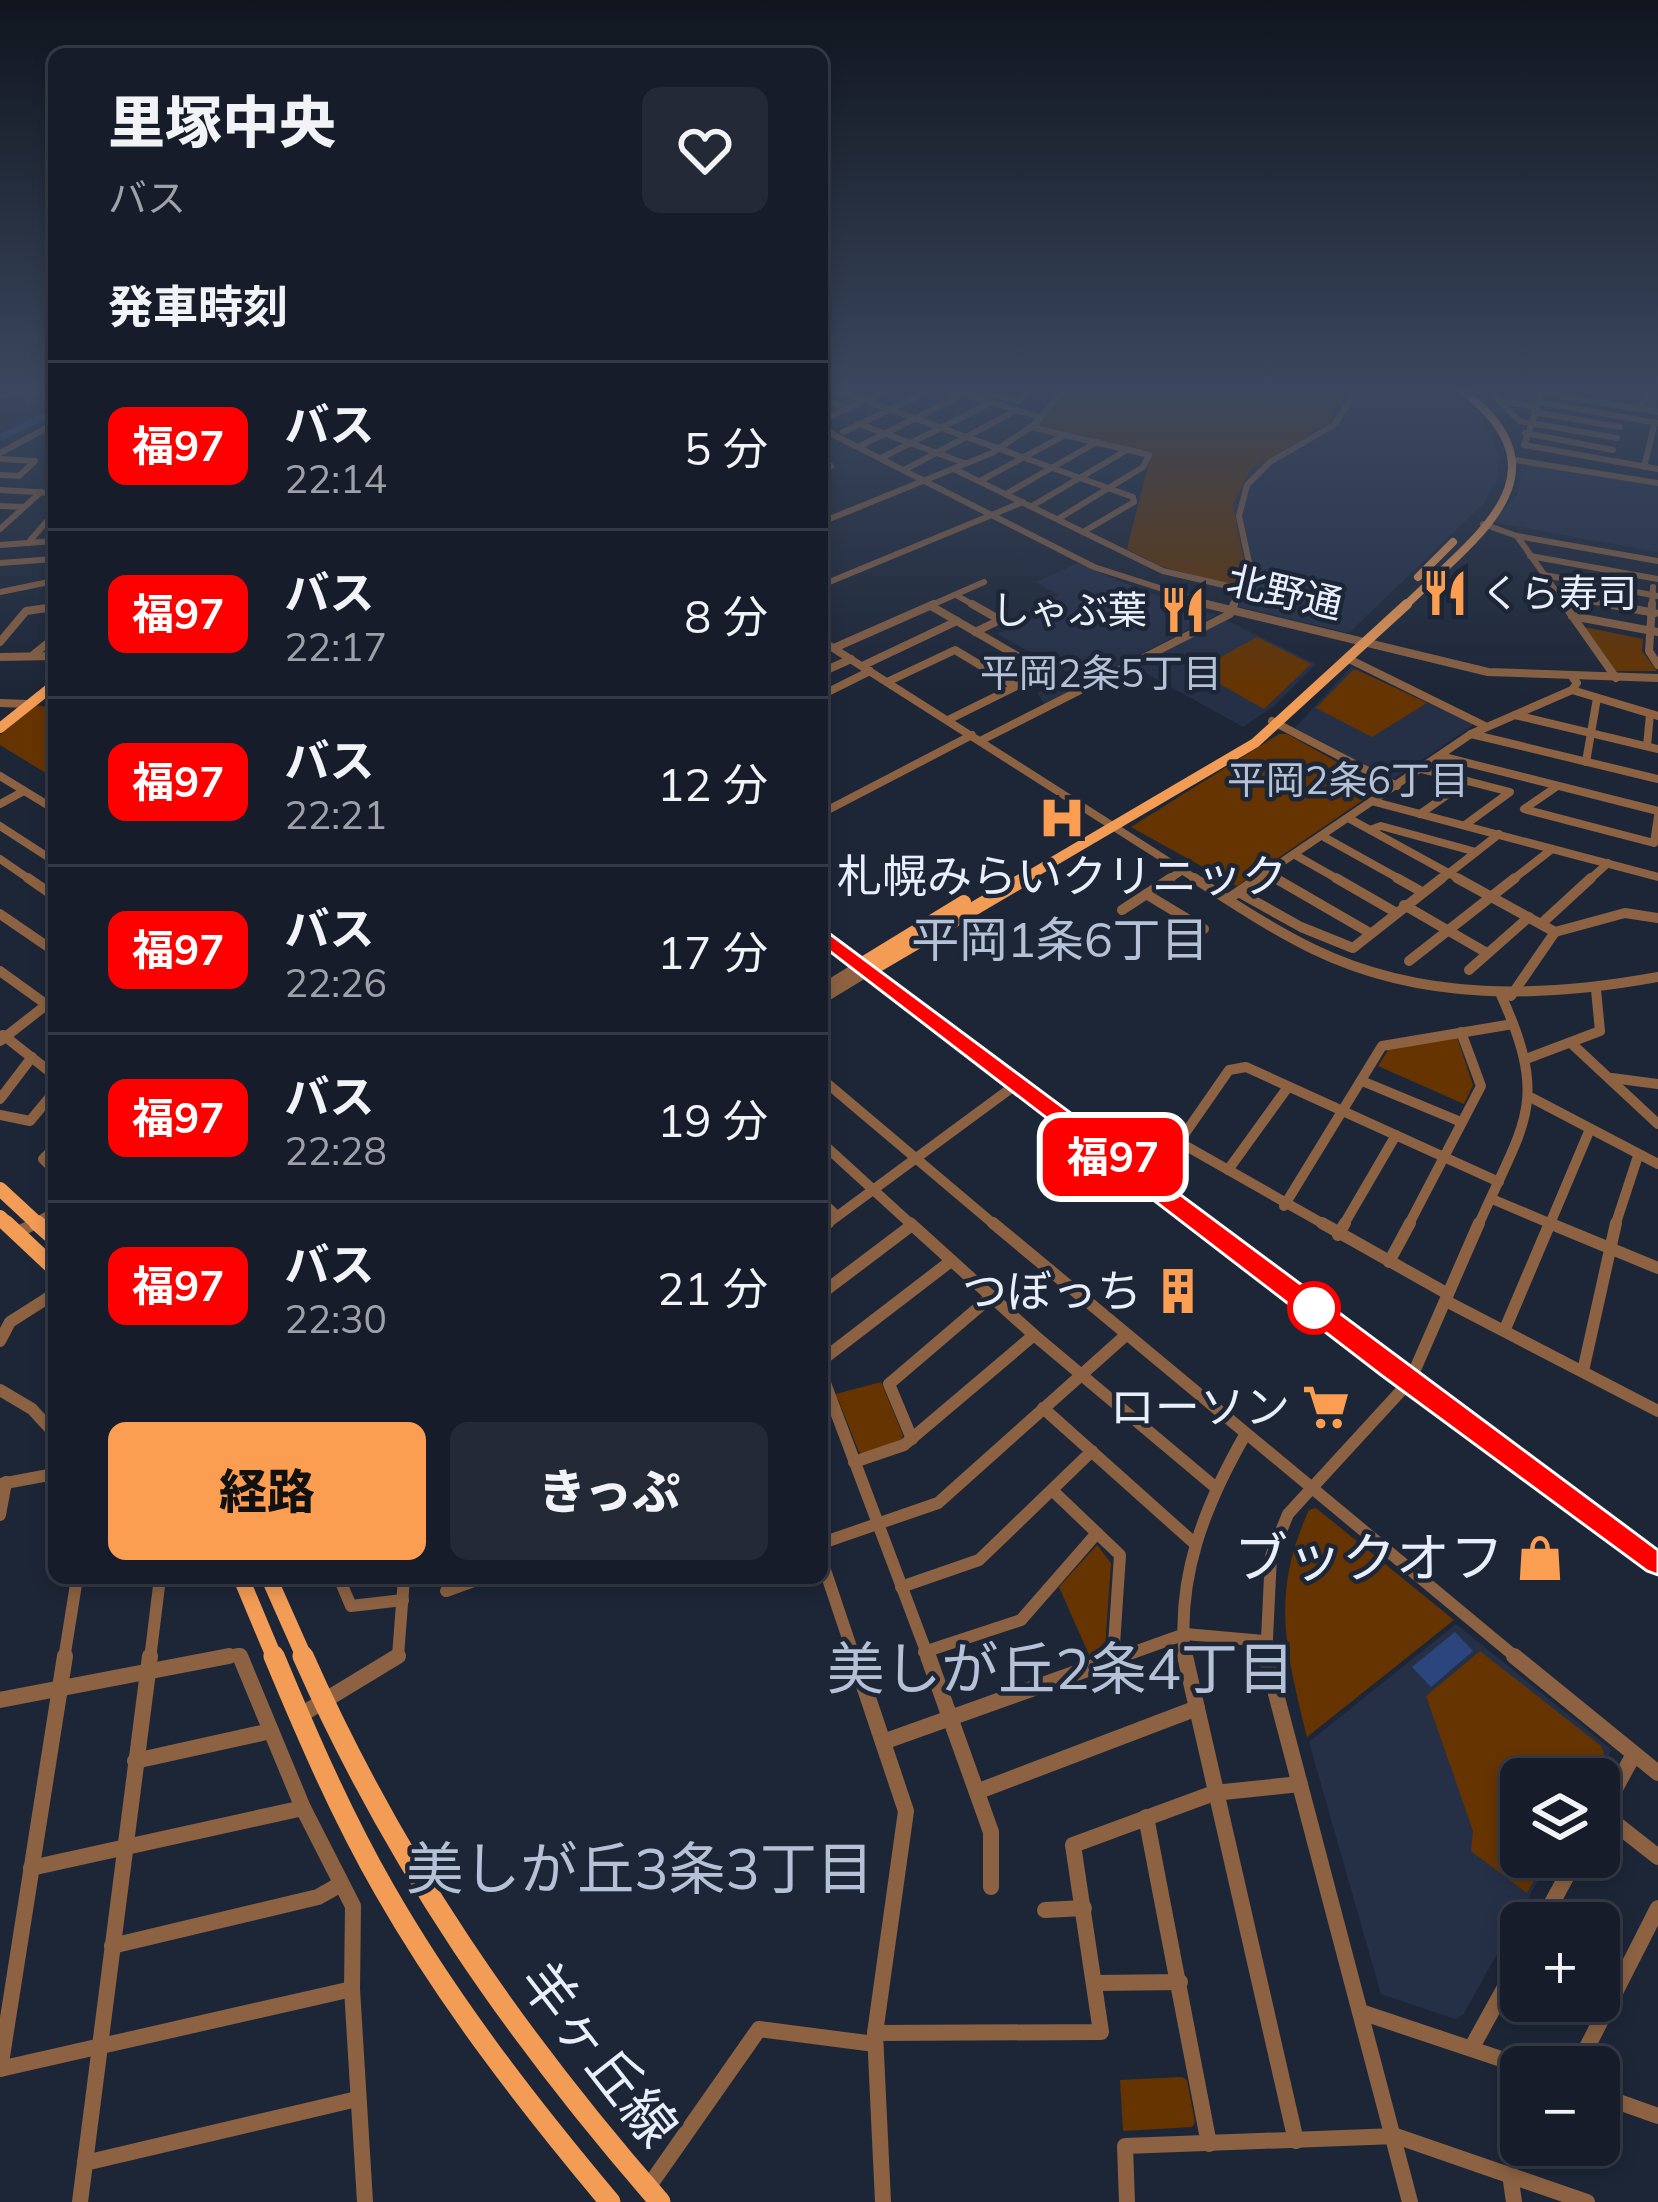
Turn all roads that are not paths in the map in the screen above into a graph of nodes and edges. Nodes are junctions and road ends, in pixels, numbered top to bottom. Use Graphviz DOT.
graph roads {
  1 [pos="16,491"];
  2 [pos="900,491"];
  3 [pos="945,491"];
  4 [pos="969,491"];
  5 [pos="999,491"];
  6 [pos="1012,491"];
  7 [pos="1054,491"];
  8 [pos="1105,491"];
  9 [pos="1116,491"];
  10 [pos="1246,491"];
  11 [pos="1498,491"];
  12 [pos="1509,491"];
  13 [pos="41,492"];
  14 [pos="48,493"];
  15 [pos="1006,494"];
  16 [pos="957,497"];
  17 [pos="1027,504"];
  18 [pos="0,506"];
  19 [pos="24,507"];
  20 [pos="1079,507"];
  21 [pos="992,514"];
  22 [pos="1058,519"];
  23 [pos="1106,519"];
  24 [pos="828,520"];
  25 [pos="48,524"];
  26 [pos="1483,524"];
  27 [pos="2,525"];
  28 [pos="1083,532"];
  29 [pos="1517,536"];
  30 [pos="48,542"];
  31 [pos="28,543"];
  32 [pos="0,545"];
  33 [pos="1530,556"];
  34 [pos="48,559"];
  35 [pos="38,560"];
  36 [pos="1657,561"];
  37 [pos="0,562"];
  38 [pos="1544,575"];
  39 [pos="1656,578"];
  40 [pos="48,582"];
  41 [pos="828,582"];
  42 [pos="984,582"];
  43 [pos="29,584"];
  44 [pos="0,592"];
  45 [pos="956,595"];
  46 [pos="1240,595"];
  47 [pos="1558,595"];
  48 [pos="1655,595"];
  49 [pos="931,606"];
  50 [pos="48,610"];
  51 [pos="1233,610"];
  52 [pos="1654,613"];
  53 [pos="1572,616"];
  54 [pos="957,621"];
  55 [pos="1654,631"];
  56 [pos="976,632"];
  57 [pos="927,635"];
  58 [pos="2,638"];
  59 [pos="1359,642"];
  60 [pos="48,643"];
  61 [pos="828,644"];
  62 [pos="834,648"];
  63 [pos="955,650"];
  64 [pos="48,656"];
  65 [pos="0,657"];
  66 [pos="30,657"];
  67 [pos="851,659"];
  68 [pos="1348,659"];
  69 [pos="1658,665"];
  70 [pos="828,669"];
  71 [pos="866,669"];
  72 [pos="1616,678"];
  73 [pos="1658,678"];
  74 [pos="887,682"];
  75 [pos="1573,684"];
  76 [pos="1015,686"];
  77 [pos="48,687"];
  78 [pos="828,691"];
  79 [pos="1597,698"];
  80 [pos="0,703"];
  81 [pos="26,704"];
  82 [pos="1514,714"];
  83 [pos="1654,715"];
  84 [pos="948,720"];
  85 [pos="1276,723"];
  86 [pos="0,724"];
  87 [pos="1485,726"];
  88 [pos="1591,733"];
  89 [pos="1471,734"];
  90 [pos="976,738"];
  91 [pos="1652,748"];
  92 [pos="1440,756"];
  93 [pos="1562,756"];
  94 [pos="1586,762"];
  95 [pos="1420,769"];
  96 [pos="0,776"];
  97 [pos="1658,779"];
  98 [pos="1467,781"];
  99 [pos="1555,785"];
  100 [pos="1397,786"];
  101 [pos="24,791"];
  102 [pos="1375,802"];
  103 [pos="0,804"];
  104 [pos="48,805"];
  105 [pos="828,810"];
  106 [pos="1420,814"];
  107 [pos="1658,814"];
  108 [pos="1350,819"];
  109 [pos="1107,822"];
  110 [pos="1465,825"];
  111 [pos="0,826"];
  112 [pos="1370,830"];
  113 [pos="1499,834"];
  114 [pos="1324,837"];
  115 [pos="1552,849"];
  116 [pos="1476,852"];
  117 [pos="48,856"];
  118 [pos="1297,856"];
  119 [pos="0,859"];
  120 [pos="1608,863"];
  121 [pos="1183,870"];
  122 [pos="1447,873"];
  123 [pos="1268,874"];
  124 [pos="1658,877"];
  125 [pos="48,892"];
  126 [pos="1421,892"];
  127 [pos="1240,893"];
  128 [pos="1146,894"];
  129 [pos="1492,897"];
  130 [pos="1228,899"];
  131 [pos="1400,909"];
  132 [pos="1122,910"];
  133 [pos="1529,916"];
  134 [pos="2,918"];
  135 [pos="1658,918"];
  136 [pos="1542,923"];
  137 [pos="1204,929"];
  138 [pos="1449,931"];
  139 [pos="1555,932"];
  140 [pos="1370,933"];
  141 [pos="828,940"];
  142 [pos="48,947"];
  143 [pos="1487,952"];
  144 [pos="1409,961"];
  145 [pos="865,968"];
  146 [pos="1469,970"];
  147 [pos="0,971"];
  148 [pos="1658,977"];
  149 [pos="828,986"];
  150 [pos="1596,990"];
  151 [pos="828,995"];
  152 [pos="1506,996"];
  153 [pos="48,1001"];
  154 [pos="48,1007"];
  155 [pos="1513,1024"];
  156 [pos="1461,1032"];
  157 [pos="1,1037"];
  158 [pos="1571,1043"];
  159 [pos="32,1057"];
  160 [pos="1526,1059"];
  161 [pos="48,1070"];
  162 [pos="1609,1078"];
  163 [pos="1363,1081"];
  164 [pos="828,1083"];
  165 [pos="1018,1083"];
  166 [pos="1658,1084"];
  167 [pos="1288,1087"];
  168 [pos="48,1099"];
  169 [pos="1532,1099"];
  170 [pos="0,1100"];
  171 [pos="1344,1112"];
  172 [pos="0,1115"];
  173 [pos="1462,1122"];
  174 [pos="1658,1124"];
  175 [pos="1589,1129"];
  176 [pos="1396,1135"];
  177 [pos="828,1148"];
  178 [pos="1638,1156"];
  179 [pos="917,1157"];
  180 [pos="1444,1157"];
  181 [pos="1658,1164"];
  182 [pos="1228,1170"];
  183 [pos="1499,1182"];
  184 [pos="874,1188"];
  185 [pos="0,1189"];
  186 [pos="1492,1199"];
  187 [pos="1284,1206"];
  188 [pos="828,1207"];
  189 [pos="48,1216"];
  190 [pos="838,1216"];
  191 [pos="0,1217"];
  192 [pos="38,1222"];
  193 [pos="828,1223"];
  194 [pos="1553,1223"];
  195 [pos="912,1225"];
  196 [pos="18,1232"];
  197 [pos="48,1232"];
  198 [pos="1337,1235"];
  199 [pos="1608,1247"];
  200 [pos="951,1261"];
  201 [pos="48,1262"];
  202 [pos="1389,1262"];
  203 [pos="1658,1268"];
  204 [pos="828,1288"];
  205 [pos="992,1296"];
  206 [pos="48,1298"];
  207 [pos="1447,1298"];
  208 [pos="1505,1329"];
  209 [pos="1126,1335"];
  210 [pos="1034,1336"];
  211 [pos="0,1340"];
  212 [pos="828,1355"];
  213 [pos="1583,1371"];
  214 [pos="1081,1376"];
  215 [pos="1410,1381"];
  216 [pos="0,1390"];
  217 [pos="828,1391"];
  218 [pos="1043,1408"];
  219 [pos="1658,1411"];
  220 [pos="48,1426"];
  221 [pos="1245,1435"];
  222 [pos="912,1439"];
  223 [pos="1092,1451"];
  224 [pos="854,1462"];
  225 [pos="48,1475"];
  226 [pos="3,1483"];
  227 [pos="1215,1487"];
  228 [pos="1308,1488"];
  229 [pos="1052,1491"];
  230 [pos="0,1515"];
  231 [pos="878,1525"];
  232 [pos="1097,1533"];
  233 [pos="828,1541"];
  234 [pos="1193,1542"];
  235 [pos="1658,1561"];
  236 [pos="828,1579"];
  237 [pos="75,1584"];
  238 [pos="159,1584"];
  239 [pos="244,1584"];
  240 [pos="272,1584"];
  241 [pos="342,1584"];
  242 [pos="404,1584"];
  243 [pos="467,1584"];
  244 [pos="901,1587"];
  245 [pos="446,1592"];
  246 [pos="403,1600"];
  247 [pos="1185,1634"];
  248 [pos="1264,1641"];
  249 [pos="924,1652"];
  250 [pos="1113,1659"];
  251 [pos="149,1671"];
  252 [pos="59,1689"];
  253 [pos="0,1700"];
  254 [pos="323,1701"];
  255 [pos="1197,1708"];
  256 [pos="299,1716"];
  257 [pos="950,1718"];
  258 [pos="271,1731"];
  259 [pos="883,1742"];
  260 [pos="1634,1754"];
  261 [pos="135,1761"];
  262 [pos="1658,1773"];
  263 [pos="1620,1779"];
  264 [pos="1300,1784"];
  265 [pos="979,1791"];
  266 [pos="1214,1793"];
  267 [pos="303,1808"];
  268 [pos="1146,1817"];
  269 [pos="1620,1829"];
  270 [pos="124,1850"];
  271 [pos="1658,1857"];
  272 [pos="32,1868"];
  273 [pos="341,1884"];
  274 [pos="991,1887"];
  275 [pos="1084,1908"];
  276 [pos="1658,1908"];
  277 [pos="1045,1910"];
  278 [pos="112,1946"];
  279 [pos="1180,1982"];
  280 [pos="1096,1983"];
  281 [pos="352,1989"];
  282 [pos="1500,1996"];
  283 [pos="1364,2013"];
  284 [pos="875,2038"];
  285 [pos="1587,2046"];
  286 [pos="98,2047"];
  287 [pos="1472,2047"];
  288 [pos="1500,2058"];
  289 [pos="0,2069"];
  290 [pos="357,2098"];
  291 [pos="1620,2102"];
  292 [pos="1658,2116"];
  293 [pos="1396,2136"];
  294 [pos="1296,2141"];
  295 [pos="1209,2144"];
  296 [pos="85,2163"];
  297 [pos="1510,2174"];
  298 [pos="654,2195"];
  299 [pos="80,2202"];
  300 [pos="365,2202"];
  301 [pos="610,2202"];
  302 [pos="884,2202"];
  303 [pos="1127,2202"];
  304 [pos="1410,2202"];
  305 [pos="1514,2202"];
  306 [pos="1587,2202"];
  1 -- 13 [label="street"];
  2 -- 24 [label="street"];
  3 -- 16 [label="street, 北野通"];
  4 -- 16 [label="street"];
  5 -- 15 [label="street"];
  6 -- 15 [label="street"];
  7 -- 17 [label="street"];
  8 -- 20 [label="street"];
  9 -- 23 [label="street"];
  10 -- 46 [label="street"];
  11 -- 59 [label="main road"];
  12 -- 26 [label="main road"];
  13 -- 14 [label="street"];
  13 -- 19 [label="street"];
  15 -- 17 [label="street"];
  16 -- 21 [label="street, 北野通"];
  17 -- 21 [label="street"];
  17 -- 22 [label="street"];
  18 -- 19 [label="street"];
  19 -- 27 [label="street"];
  20 -- 22 [label="street"];
  20 -- 23 [label="street"];
  21 -- 41 [label="street"];
  21 -- 51 [label="street, 北野通"];
  22 -- 28 [label="street"];
  23 -- 28 [label="street"];
  25 -- 31 [label="street"];
  26 -- 29 [label="street"];
  26 -- 59 [label="main road"];
  28 -- 46 [label="street"];
  29 -- 33 [label="street"];
  29 -- 36 [label="street"];
  30 -- 31 [label="street"];
  31 -- 32 [label="street"];
  33 -- 38 [label="street"];
  33 -- 39 [label="street"];
  34 -- 35 [label="street"];
  35 -- 37 [label="street"];
  35 -- 43 [label="street"];
  36 -- 39 [label="street"];
  38 -- 47 [label="street"];
  38 -- 48 [label="street"];
  39 -- 48 [label="street"];
  40 -- 43 [label="street"];
  42 -- 45 [label="street"];
  43 -- 44 [label="street"];
  45 -- 49 [label="street"];
  45 -- 56 [label="street"];
  46 -- 51 [label="street"];
  47 -- 52 [label="street"];
  47 -- 53 [label="street"];
  48 -- 52 [label="street"];
  49 -- 54 [label="street"];
  49 -- 62 [label="street"];
  50 -- 58 [label="street"];
  51 -- 59 [label="street, 北野通"];
  51 -- 90 [label="street"];
  52 -- 55 [label="street"];
  53 -- 55 [label="street"];
  53 -- 72 [label="street"];
  54 -- 56 [label="street"];
  54 -- 57 [label="street"];
  55 -- 69 [label="street"];
  56 -- 76 [label="street"];
  57 -- 63 [label="street"];
  57 -- 71 [label="street"];
  59 -- 68 [label="main road"];
  59 -- 75 [label="street, 北野通"];
  59 -- 85 [label="main road"];
  60 -- 66 [label="street"];
  61 -- 62 [label="street"];
  62 -- 67 [label="street"];
  63 -- 74 [label="street"];
  63 -- 76 [label="street"];
  64 -- 66 [label="street"];
  65 -- 66 [label="street"];
  67 -- 70 [label="street"];
  67 -- 71 [label="street"];
  68 -- 85 [label="main road"];
  68 -- 87 [label="street"];
  71 -- 74 [label="street"];
  71 -- 78 [label="street"];
  72 -- 73 [label="street"];
  72 -- 75 [label="street"];
  74 -- 84 [label="street"];
  75 -- 79 [label="street"];
  75 -- 82 [label="street"];
  76 -- 84 [label="street"];
  77 -- 81 [label="main road"];
  79 -- 83 [label="street"];
  79 -- 88 [label="street"];
  80 -- 81 [label="street"];
  81 -- 86 [label="main road"];
  82 -- 87 [label="street"];
  82 -- 88 [label="street"];
  83 -- 91 [label="street"];
  84 -- 90 [label="street"];
  85 -- 100 [label="street"];
  85 -- 109 [label="main road"];
  87 -- 89 [label="street"];
  88 -- 91 [label="street"];
  88 -- 94 [label="street"];
  89 -- 92 [label="street"];
  89 -- 93 [label="street"];
  90 -- 105 [label="street"];
  90 -- 109 [label="street"];
  92 -- 95 [label="street"];
  92 -- 99 [label="street"];
  93 -- 94 [label="street"];
  93 -- 99 [label="street"];
  94 -- 97 [label="street"];
  95 -- 98 [label="street"];
  95 -- 100 [label="street"];
  96 -- 101 [label="street"];
  98 -- 106 [label="street"];
  98 -- 110 [label="street"];
  99 -- 107 [label="street"];
  99 -- 107 [label="street"];
  100 -- 102 [label="street"];
  101 -- 103 [label="street"];
  101 -- 104 [label="street"];
  102 -- 106 [label="street"];
  102 -- 108 [label="street"];
  106 -- 110 [label="street"];
  108 -- 112 [label="street"];
  108 -- 114 [label="street"];
  109 -- 121 [label="street"];
  109 -- 145 [label="main road"];
  110 -- 113 [label="street"];
  111 -- 117 [label="street"];
  112 -- 116 [label="street"];
  112 -- 122 [label="street"];
  113 -- 115 [label="street"];
  113 -- 116 [label="street"];
  114 -- 118 [label="street"];
  114 -- 126 [label="street"];
  115 -- 120 [label="street"];
  115 -- 129 [label="street"];
  116 -- 122 [label="street"];
  118 -- 123 [label="street"];
  118 -- 131 [label="street"];
  119 -- 125 [label="street"];
  120 -- 124 [label="street"];
  120 -- 136 [label="street"];
  121 -- 128 [label="street"];
  121 -- 130 [label="street"];
  122 -- 126 [label="street"];
  122 -- 129 [label="street"];
  123 -- 127 [label="street"];
  123 -- 140 [label="street"];
  126 -- 131 [label="street"];
  127 -- 130 [label="street"];
  127 -- 140 [label="street"];
  128 -- 132 [label="street"];
  128 -- 137 [label="street"];
  129 -- 133 [label="street"];
  129 -- 138 [label="street"];
  130 -- 152 [label="street"];
  131 -- 138 [label="street"];
  131 -- 140 [label="street"];
  133 -- 136 [label="street"];
  133 -- 143 [label="street"];
  134 -- 142 [label="street"];
  135 -- 139 [label="street"];
  136 -- 139 [label="street"];
  138 -- 143 [label="street"];
  138 -- 144 [label="street"];
  139 -- 152 [label="street"];
  141 -- 145 [label="highway"];
  143 -- 146 [label="street"];
  145 -- 149 [label="street"];
  145 -- 151 [label="street"];
  145 -- 165 [label="highway"];
  147 -- 153 [label="street"];
  148 -- 150 [label="street"];
  150 -- 152 [label="street"];
  150 -- 158 [label="street"];
  152 -- 155 [label="street"];
  154 -- 157 [label="street"];
  155 -- 156 [label="street"];
  155 -- 160 [label="street"];
  156 -- 163 [label="street"];
  156 -- 173 [label="street"];
  157 -- 159 [label="street"];
  158 -- 160 [label="street"];
  158 -- 162 [label="street"];
  159 -- 161 [label="street"];
  159 -- 170 [label="street"];
  160 -- 169 [label="street"];
  162 -- 166 [label="street"];
  162 -- 174 [label="street"];
  163 -- 171 [label="street"];
  163 -- 173 [label="street"];
  164 -- 179 [label="street"];
  165 -- 179 [label="street"];
  165 -- 215 [label="highway"];
  167 -- 171 [label="street"];
  167 -- 182 [label="street"];
  167 -- 182 [label="street"];
  168 -- 172 [label="street"];
  169 -- 175 [label="street"];
  169 -- 183 [label="street"];
  171 -- 176 [label="street"];
  171 -- 187 [label="street"];
  173 -- 180 [label="street"];
  175 -- 178 [label="street"];
  175 -- 194 [label="street"];
  176 -- 180 [label="street"];
  176 -- 198 [label="street"];
  177 -- 184 [label="street"];
  178 -- 181 [label="street"];
  178 -- 199 [label="street"];
  179 -- 184 [label="street"];
  179 -- 209 [label="street"];
  180 -- 183 [label="street"];
  180 -- 202 [label="street"];
  182 -- 187 [label="street"];
  183 -- 186 [label="street"];
  184 -- 190 [label="street"];
  184 -- 195 [label="street"];
  185 -- 192 [label="main road"];
  186 -- 194 [label="street"];
  186 -- 207 [label="street"];
  187 -- 198 [label="street"];
  188 -- 190 [label="street"];
  189 -- 192 [label="street"];
  190 -- 193 [label="street"];
  191 -- 196 [label="main road"];
  192 -- 196 [label="street"];
  192 -- 197 [label="main road"];
  194 -- 199 [label="street"];
  194 -- 208 [label="street"];
  195 -- 200 [label="street"];
  195 -- 204 [label="street"];
  196 -- 201 [label="main road"];
  198 -- 202 [label="street"];
  199 -- 203 [label="street"];
  199 -- 213 [label="street"];
  200 -- 205 [label="street"];
  200 -- 212 [label="street"];
  202 -- 207 [label="street"];
  205 -- 210 [label="street"];
  205 -- 222 [label="street"];
  206 -- 211 [label="street"];
  207 -- 208 [label="street"];
  207 -- 215 [label="street"];
  208 -- 213 [label="street"];
  209 -- 214 [label="street"];
  209 -- 221 [label="street"];
  210 -- 214 [label="street"];
  210 -- 222 [label="street"];
  213 -- 219 [label="street"];
  214 -- 218 [label="street"];
  214 -- 227 [label="street"];
  215 -- 228 [label="street"];
  215 -- 235 [label="highway"];
  216 -- 220 [label="street"];
  217 -- 224 [label="street"];
  218 -- 223 [label="street"];
  218 -- 231 [label="street"];
  221 -- 227 [label="street"];
  221 -- 228 [label="street"];
  222 -- 224 [label="street"];
  223 -- 229 [label="street"];
  223 -- 234 [label="street"];
  224 -- 231 [label="street"];
  225 -- 226 [label="street"];
  226 -- 230 [label="street"];
  227 -- 234 [label="street"];
  228 -- 248 [label="street"];
  228 -- 260 [label="street"];
  229 -- 232 [label="street"];
  229 -- 244 [label="street"];
  231 -- 233 [label="street"];
  231 -- 244 [label="street"];
  232 -- 249 [label="street"];
  232 -- 250 [label="street"];
  234 -- 247 [label="street"];
  236 -- 259 [label="street"];
  237 -- 252 [label="street"];
  238 -- 251 [label="street"];
  239 -- 256 [label="main road, 羊ヶ丘線"];
  240 -- 254 [label="main road, 羊ヶ丘線"];
  241 -- 246 [label="street"];
  242 -- 246 [label="street"];
  243 -- 245 [label="street"];
  244 -- 249 [label="street"];
  246 -- 254 [label="street"];
  247 -- 248 [label="street"];
  247 -- 250 [label="street"];
  247 -- 255 [label="street"];
  248 -- 264 [label="street"];
  249 -- 257 [label="street"];
  250 -- 257 [label="street"];
  251 -- 252 [label="street"];
  251 -- 258 [label="street"];
  251 -- 261 [label="street"];
  252 -- 253 [label="street"];
  252 -- 272 [label="street"];
  254 -- 256 [label="street"];
  254 -- 298 [label="main road, 羊ヶ丘線"];
  255 -- 265 [label="street"];
  255 -- 266 [label="street"];
  256 -- 301 [label="main road, 羊ヶ丘線"];
  257 -- 259 [label="street"];
  257 -- 265 [label="street"];
  258 -- 261 [label="street"];
  258 -- 267 [label="street"];
  259 -- 284 [label="street"];
  260 -- 262 [label="street"];
  260 -- 263 [label="street"];
  261 -- 270 [label="street"];
  264 -- 266 [label="street"];
  264 -- 283 [label="street"];
  265 -- 274 [label="street"];
  266 -- 268 [label="street"];
  266 -- 294 [label="street"];
  267 -- 270 [label="street"];
  267 -- 273 [label="street"];
  268 -- 275 [label="street"];
  268 -- 279 [label="street"];
  269 -- 271 [label="street"];
  270 -- 272 [label="street"];
  270 -- 278 [label="street"];
  272 -- 289 [label="street"];
  273 -- 278 [label="street"];
  273 -- 281 [label="street"];
  275 -- 277 [label="street"];
  275 -- 280 [label="street"];
  276 -- 285 [label="street"];
  278 -- 286 [label="street"];
  279 -- 280 [label="street"];
  279 -- 295 [label="street"];
  280 -- 284 [label="street"];
  281 -- 286 [label="street"];
  281 -- 290 [label="street"];
  282 -- 287 [label="street"];
  283 -- 287 [label="street"];
  283 -- 293 [label="street"];
  284 -- 298 [label="street"];
  284 -- 302 [label="street"];
  286 -- 289 [label="street"];
  286 -- 296 [label="street"];
  287 -- 288 [label="street"];
  290 -- 296 [label="street"];
  290 -- 300 [label="street"];
  291 -- 292 [label="street"];
  293 -- 294 [label="street"];
  293 -- 297 [label="street"];
  293 -- 304 [label="street"];
  294 -- 295 [label="street"];
  295 -- 303 [label="street"];
  296 -- 299 [label="street"];
  297 -- 305 [label="street"];
  297 -- 306 [label="street"];
}
